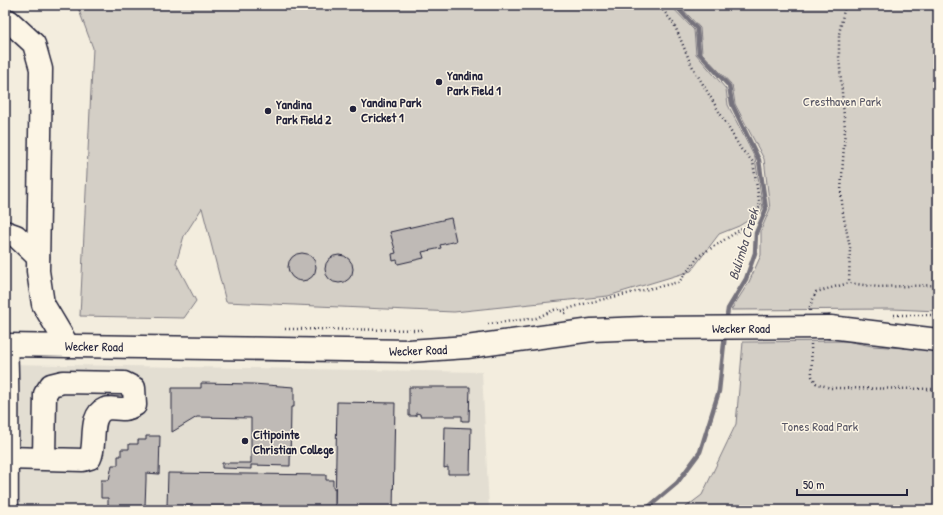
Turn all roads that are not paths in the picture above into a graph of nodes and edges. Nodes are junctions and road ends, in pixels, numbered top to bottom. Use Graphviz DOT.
graph roads {
  1 [pos="5,21"];
  2 [pos="5,232"];
  3 [pos="38,257"];
  4 [pos="830,327"];
  5 [pos="938,329"];
  6 [pos="938,340"];
  7 [pos="5,345"];
  8 [pos="68,346"];
  9 [pos="6,458"];
  10 [pos="44,458"];
  11 [pos="8,510"];
  1 -- 3 [label="street"];
  2 -- 3 [label="street"];
  3 -- 8 [label="street"];
  4 -- 5 [label="street, Wecker Road"];
  4 -- 6 [label="street, Wecker Road"];
  4 -- 8 [label="street, Wecker Road, bridge"];
  7 -- 8 [label="street, Wecker Road"];
  7 -- 9 [label="street"];
  9 -- 10 [label="street"];
  9 -- 11 [label="street"];
  10 -- 10 [label="street"];
}
